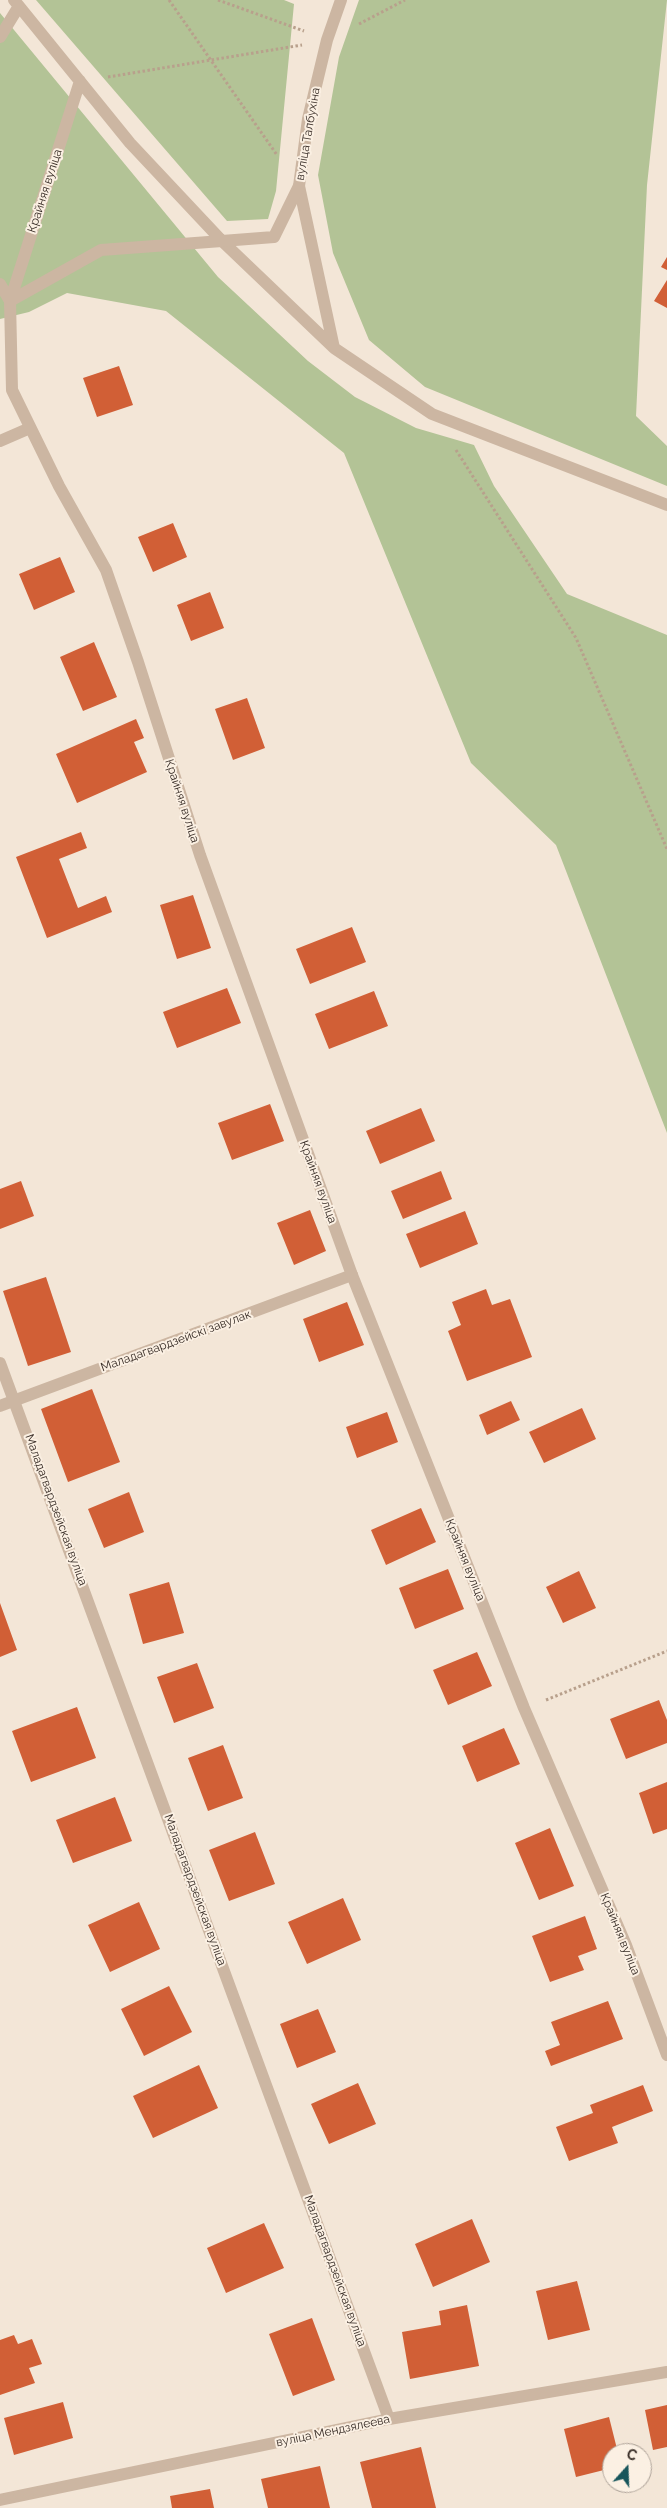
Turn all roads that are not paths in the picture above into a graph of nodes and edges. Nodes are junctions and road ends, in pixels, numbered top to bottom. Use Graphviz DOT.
graph roads {
  1 [pos="342,0"];
  2 [pos="17,3"];
  3 [pos="0,37"];
  4 [pos="80,81"];
  5 [pos="299,186"];
  6 [pos="222,241"];
  7 [pos="0,284"];
  8 [pos="10,301"];
  9 [pos="334,348"];
  10 [pos="30,428"];
  11 [pos="0,441"];
  12 [pos="667,505"];
  13 [pos="352,1275"];
  14 [pos="0,1363"];
  15 [pos="16,1400"];
  16 [pos="0,1406"];
  17 [pos="667,2055"];
  18 [pos="667,2372"];
  19 [pos="389,2419"];
  20 [pos="0,2500"];
  1 -- 5 [label="street, вуліца Талбухіна"];
  2 -- 3 [label="street"];
  2 -- 4 [label="street"];
  4 -- 6 [label="street"];
  4 -- 8 [label="street, Крайняя вуліца"];
  5 -- 6 [label="street, вуліца Талбухіна"];
  5 -- 9 [label="street"];
  6 -- 8 [label="street"];
  6 -- 9 [label="street"];
  7 -- 8 [label="street, Крайняя вуліца"];
  8 -- 10 [label="street, Крайняя вуліца"];
  9 -- 12 [label="street"];
  10 -- 11 [label="street"];
  10 -- 13 [label="street, Крайняя вуліца"];
  13 -- 15 [label="street, Маладагвардзейскі завулак"];
  13 -- 17 [label="street, Крайняя вуліца"];
  14 -- 15 [label="street, Маладагвардзейская вуліца"];
  15 -- 16 [label="street, Маладагвардзейскі завулак"];
  15 -- 19 [label="street, Маладагвардзейская вуліца"];
  18 -- 19 [label="street, вуліца Мендзялеева"];
  19 -- 20 [label="street, вуліца Мендзялеева"];
}
